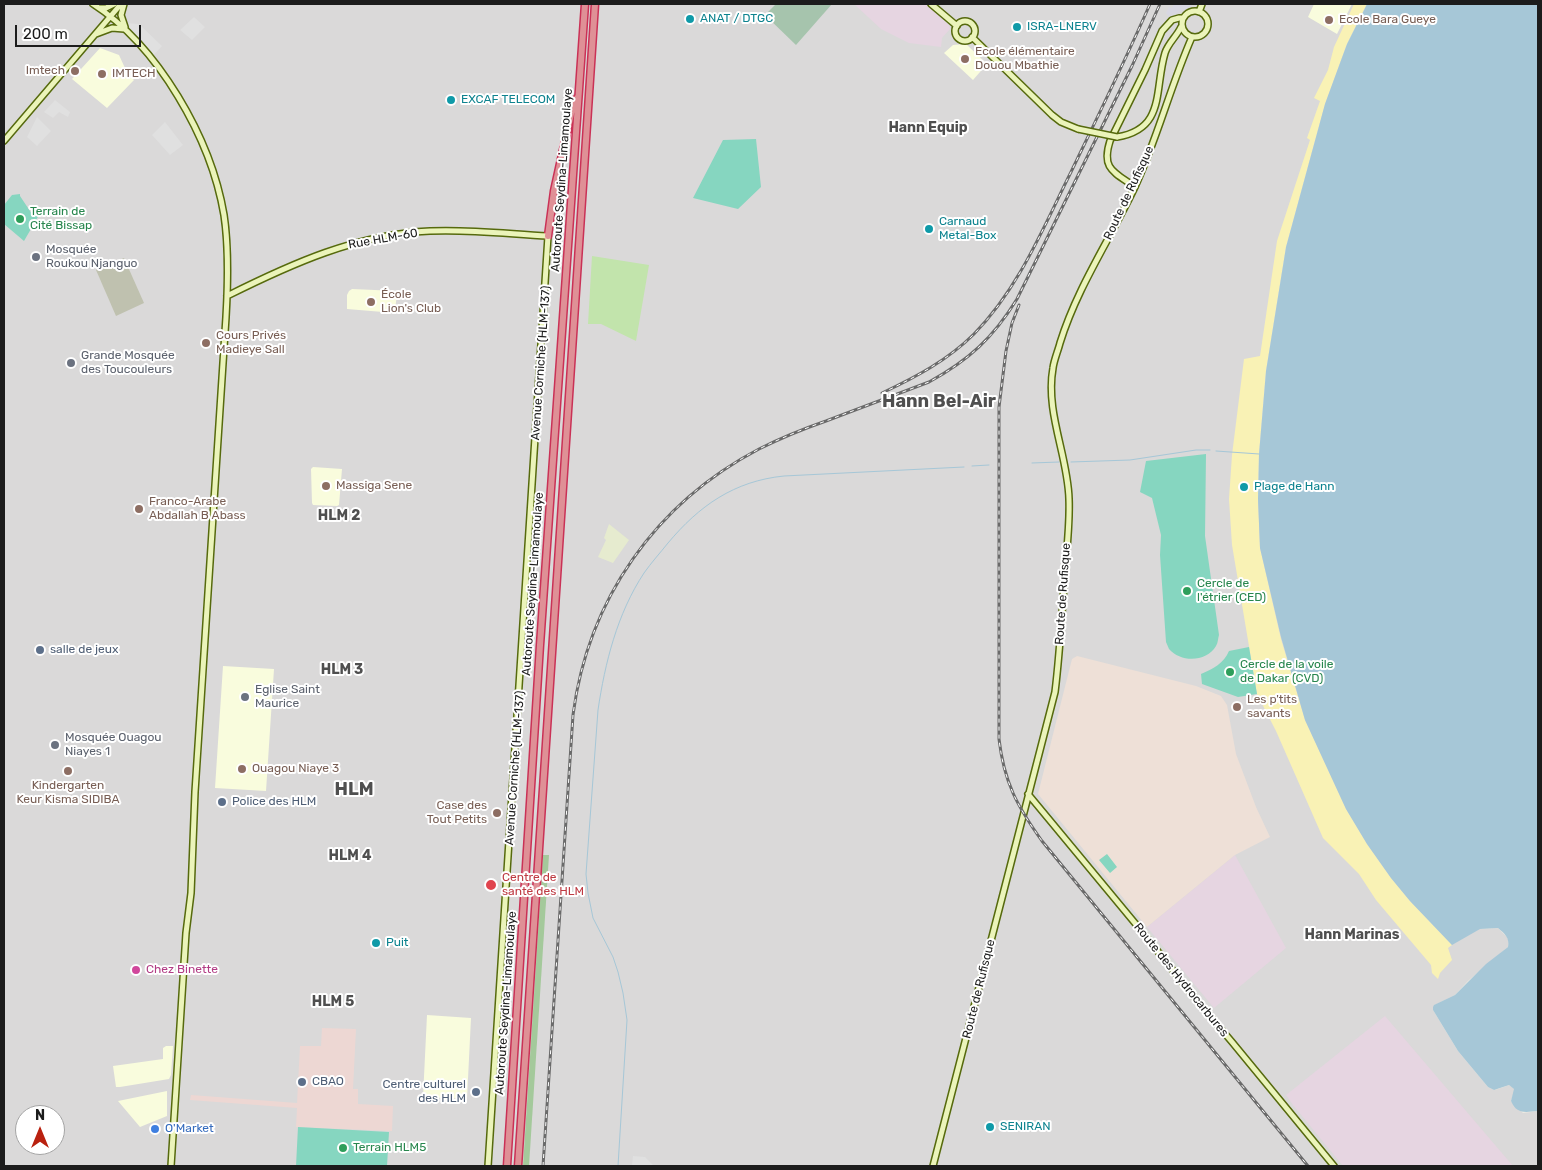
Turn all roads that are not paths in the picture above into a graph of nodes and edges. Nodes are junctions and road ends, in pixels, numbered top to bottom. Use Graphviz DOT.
graph roads {
  1 [pos="93,4"];
  2 [pos="114,4"];
  3 [pos="122,4"];
  4 [pos="585,4"];
  5 [pos="595,4"];
  6 [pos="931,4"];
  7 [pos="1202,4"];
  8 [pos="100,8"];
  9 [pos="1199,12"];
  10 [pos="110,15"];
  11 [pos="1182,18"];
  12 [pos="957,26"];
  13 [pos="1181,27"];
  14 [pos="126,31"];
  15 [pos="1186,35"];
  16 [pos="1177,36"];
  17 [pos="91,37"];
  18 [pos="1192,37"];
  19 [pos="972,38"];
  20 [pos="579,92"];
  21 [pos="4,140"];
  22 [pos="1134,187"];
  23 [pos="548,236"];
  24 [pos="227,296"];
  25 [pos="1028,794"];
  26 [pos="171,1166"];
  27 [pos="488,1166"];
  28 [pos="507,1166"];
  29 [pos="518,1166"];
  30 [pos="933,1166"];
  31 [pos="1334,1166"];
  1 -- 8 [label="street"];
  2 -- 8 [label="street"];
  3 -- 10 [label="street"];
  3 -- 14 [label="street"];
  4 -- 20 [label="highway, Autoroute Seydina-Limamoulaye"];
  5 -- 29 [label="highway, Autoroute Seydina-Limamoulaye"];
  6 -- 12 [label="street"];
  7 -- 9 [label="street"];
  8 -- 10 [label="street"];
  9 -- 11 [label="street"];
  9 -- 18 [label="street, Route de Rufisque"];
  10 -- 14 [label="street"];
  10 -- 17 [label="street"];
  11 -- 13 [label="street"];
  11 -- 22 [label="street"];
  12 -- 19 [label="street"];
  12 -- 19 [label="street"];
  13 -- 15 [label="street"];
  13 -- 16 [label="street"];
  14 -- 17 [label="street"];
  14 -- 24 [label="street"];
  15 -- 16 [label="street"];
  15 -- 18 [label="street"];
  16 -- 19 [label="street, bridge"];
  17 -- 21 [label="street"];
  18 -- 22 [label="street, Route de Rufisque"];
  20 -- 23 [label="highway"];
  20 -- 28 [label="highway, Autoroute Seydina-Limamoulaye"];
  22 -- 25 [label="street, Route de Rufisque"];
  23 -- 24 [label="street, Rue HLM-60"];
  23 -- 27 [label="street, Avenue Corniche (HLM-137)"];
  24 -- 26 [label="street"];
  25 -- 30 [label="street, Route de Rufisque"];
  25 -- 31 [label="street, Route des Hydrocarbures"];
}
